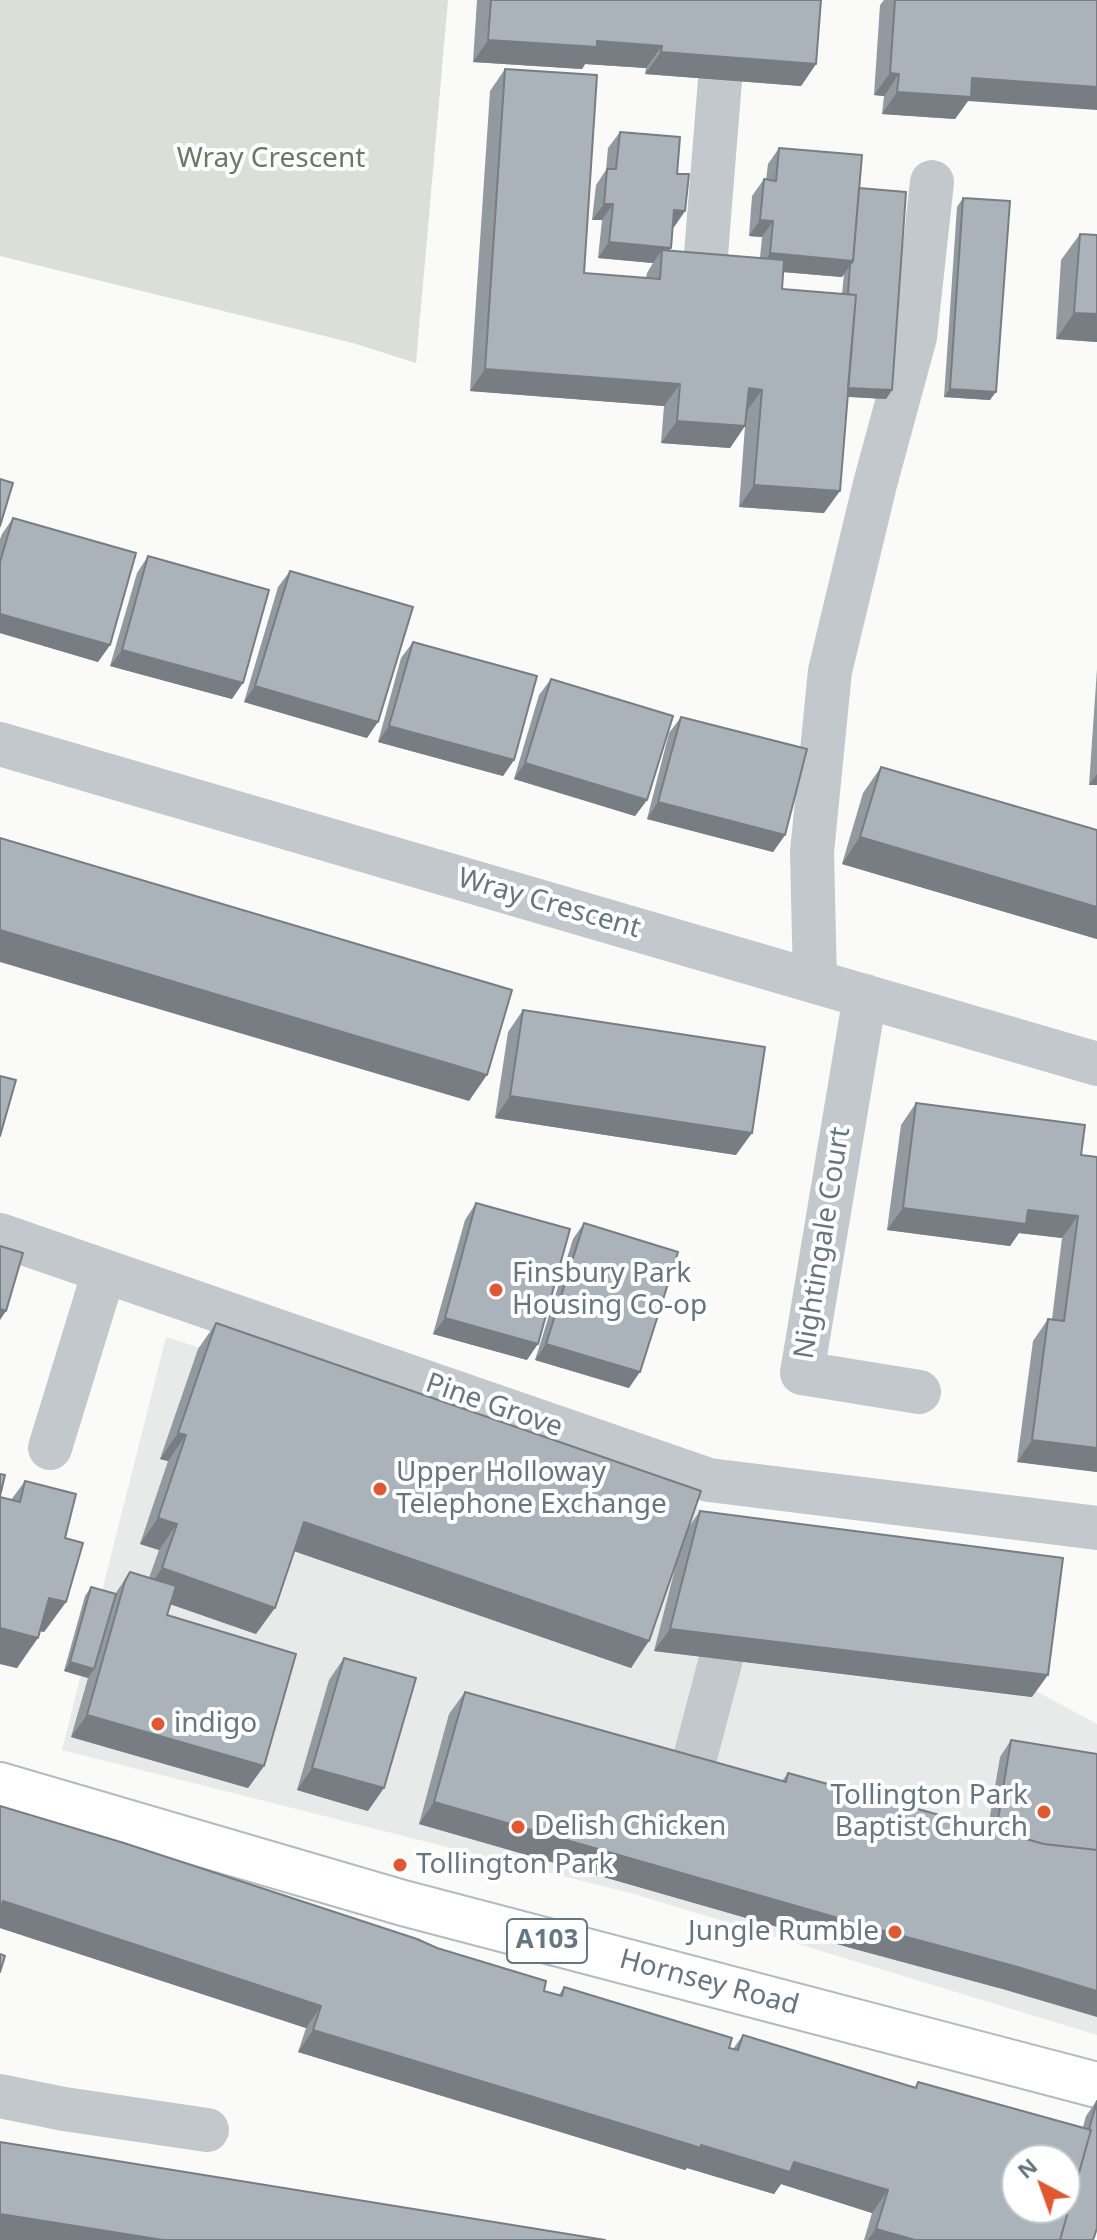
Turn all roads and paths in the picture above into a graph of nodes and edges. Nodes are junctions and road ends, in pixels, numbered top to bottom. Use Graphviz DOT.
graph roads {
  1 [pos="720,80"];
  2 [pos="932,182"];
  3 [pos="705,267"];
  4 [pos="0,744"];
  5 [pos="815,981"];
  6 [pos="865,996"];
  7 [pos="1097,1064"];
  8 [pos="0,1235"];
  9 [pos="104,1272"];
  10 [pos="919,1392"];
  11 [pos="50,1448"];
  12 [pos="1097,1528"];
  13 [pos="721,1659"];
  14 [pos="692,1769"];
  15 [pos="0,1785"];
  16 [pos="1097,2085"];
  17 [pos="0,2096"];
  18 [pos="207,2130"];
  1 -- 3 [label="street"];
  2 -- 5 [label="street"];
  4 -- 5 [label="street, Wray Crescent"];
  5 -- 6 [label="street, Wray Crescent"];
  6 -- 7 [label="street, Wray Crescent"];
  6 -- 10 [label="street, Nightingale Court"];
  8 -- 9 [label="street, Pine Grove"];
  9 -- 11 [label="street"];
  9 -- 12 [label="street, Pine Grove"];
  13 -- 14 [label="street"];
  15 -- 16 [label="main road, Hornsey Road / A103"];
  17 -- 18 [label="street"];
}
